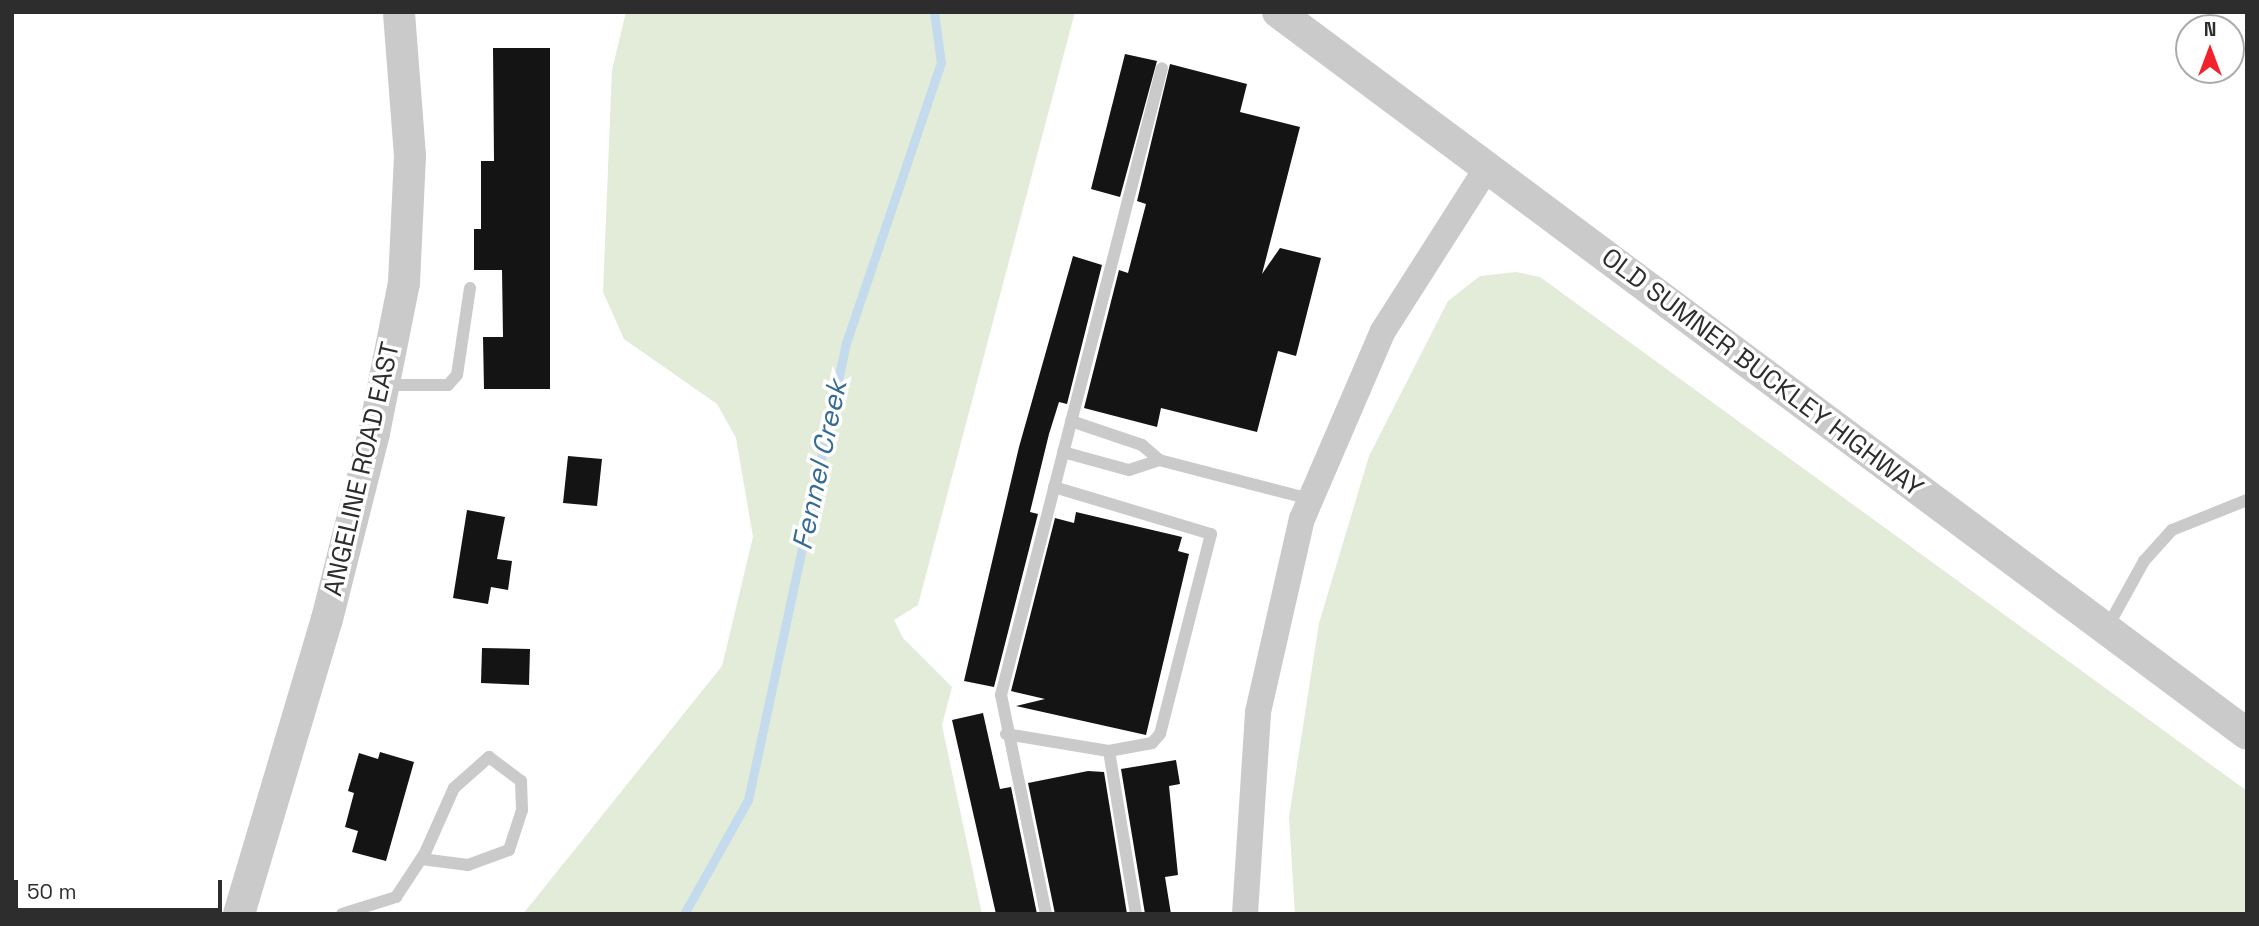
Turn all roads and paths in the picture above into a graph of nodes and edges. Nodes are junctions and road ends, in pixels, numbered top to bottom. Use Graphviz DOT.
graph roads {
  1 [pos="399,12"];
  2 [pos="1278,12"];
  3 [pos="1162,68"];
  4 [pos="1487,169"];
  5 [pos="470,288"];
  6 [pos="383,385"];
  7 [pos="1071,421"];
  8 [pos="1063,452"];
  9 [pos="1159,460"];
  10 [pos="1054,487"];
  11 [pos="1310,499"];
  12 [pos="2247,500"];
  13 [pos="2106,629"];
  14 [pos="1006,734"];
  15 [pos="2247,734"];
  16 [pos="1109,751"];
  17 [pos="421,859"];
  18 [pos="239,914"];
  19 [pos="342,914"];
  20 [pos="1046,914"];
  21 [pos="1136,914"];
  22 [pos="1245,914"];
  1 -- 6 [label="street, ANGELINE ROAD EAST"];
  2 -- 4 [label="street, OLD SUMNER BUCKLEY HIGHWAY"];
  3 -- 7 [label="lane"];
  4 -- 11 [label="street"];
  4 -- 13 [label="street, OLD SUMNER BUCKLEY HIGHWAY"];
  5 -- 6 [label="lane"];
  6 -- 18 [label="street, ANGELINE ROAD EAST"];
  7 -- 8 [label="lane"];
  7 -- 9 [label="lane"];
  8 -- 9 [label="lane"];
  8 -- 10 [label="lane"];
  9 -- 11 [label="lane"];
  10 -- 14 [label="lane"];
  10 -- 16 [label="lane"];
  11 -- 22 [label="street"];
  12 -- 13 [label="lane"];
  13 -- 15 [label="street, OLD SUMNER BUCKLEY HIGHWAY"];
  14 -- 16 [label="lane"];
  14 -- 20 [label="lane"];
  16 -- 21 [label="lane"];
  17 -- 17 [label="lane"];
  17 -- 19 [label="lane"];
}
